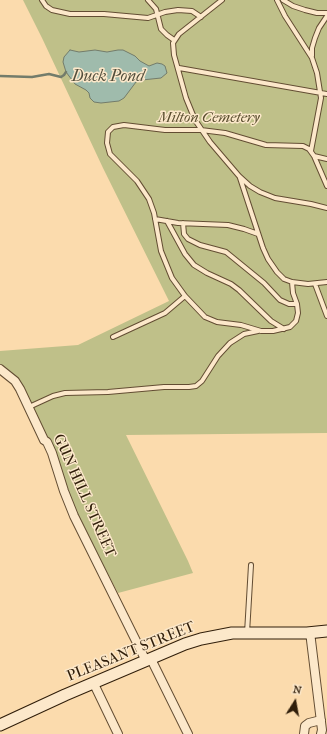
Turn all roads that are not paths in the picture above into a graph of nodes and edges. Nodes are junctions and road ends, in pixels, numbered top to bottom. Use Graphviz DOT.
graph roads {
  1 [pos="42,0"];
  2 [pos="148,0"];
  3 [pos="222,0"];
  4 [pos="277,0"];
  5 [pos="283,0"];
  6 [pos="327,13"];
  7 [pos="158,15"];
  8 [pos="327,16"];
  9 [pos="201,17"];
  10 [pos="174,40"];
  11 [pos="312,58"];
  12 [pos="178,68"];
  13 [pos="321,93"];
  14 [pos="327,94"];
  15 [pos="201,130"];
  16 [pos="312,151"];
  17 [pos="314,156"];
  18 [pos="327,159"];
  19 [pos="240,176"];
  20 [pos="327,186"];
  21 [pos="327,208"];
  22 [pos="155,219"];
  23 [pos="167,221"];
  24 [pos="183,223"];
  25 [pos="258,234"];
  26 [pos="185,236"];
  27 [pos="178,240"];
  28 [pos="292,282"];
  29 [pos="327,282"];
  30 [pos="315,284"];
  31 [pos="184,296"];
  32 [pos="297,304"];
  33 [pos="327,316"];
  34 [pos="284,329"];
  35 [pos="261,331"];
  36 [pos="113,336"];
  37 [pos="0,369"];
  38 [pos="29,407"];
  39 [pos="251,565"];
  40 [pos="327,631"];
  41 [pos="310,632"];
  42 [pos="247,633"];
  43 [pos="148,660"];
  44 [pos="94,684"];
  45 [pos="321,720"];
  46 [pos="0,725"];
  47 [pos="118,734"];
  48 [pos="188,734"];
  49 [pos="304,734"];
  50 [pos="321,734"];
  1 -- 7 [label="lane"];
  2 -- 7 [label="lane"];
  3 -- 9 [label="lane"];
  4 -- 11 [label="lane"];
  5 -- 6 [label="lane"];
  7 -- 9 [label="lane"];
  7 -- 10 [label="lane"];
  8 -- 11 [label="lane"];
  9 -- 10 [label="lane"];
  10 -- 12 [label="lane"];
  11 -- 13 [label="lane"];
  12 -- 13 [label="lane"];
  12 -- 15 [label="lane"];
  13 -- 14 [label="lane"];
  13 -- 16 [label="lane"];
  15 -- 16 [label="lane"];
  15 -- 19 [label="lane"];
  15 -- 22 [label="lane"];
  16 -- 17 [label="lane"];
  17 -- 18 [label="lane"];
  17 -- 20 [label="lane"];
  19 -- 21 [label="lane"];
  19 -- 25 [label="lane"];
  22 -- 23 [label="lane"];
  22 -- 31 [label="lane"];
  23 -- 24 [label="lane"];
  23 -- 27 [label="lane"];
  24 -- 25 [label="lane"];
  24 -- 26 [label="lane"];
  25 -- 28 [label="lane"];
  26 -- 27 [label="lane"];
  26 -- 32 [label="lane"];
  27 -- 34 [label="lane"];
  28 -- 30 [label="lane"];
  28 -- 32 [label="lane"];
  29 -- 30 [label="lane"];
  30 -- 33 [label="lane"];
  31 -- 35 [label="lane"];
  31 -- 36 [label="lane"];
  32 -- 34 [label="lane"];
  34 -- 35 [label="lane"];
  35 -- 38 [label="lane"];
  37 -- 38 [label="street, GUN HILL STREET"];
  38 -- 43 [label="street, GUN HILL STREET"];
  39 -- 42 [label="lane"];
  40 -- 41 [label="street, PLEASANT STREET"];
  41 -- 42 [label="street, PLEASANT STREET"];
  41 -- 45 [label="street"];
  42 -- 43 [label="street, PLEASANT STREET"];
  43 -- 44 [label="street, PLEASANT STREET"];
  43 -- 48 [label="street, GUN HILL STREET"];
  44 -- 46 [label="street, PLEASANT STREET"];
  44 -- 47 [label="street"];
  45 -- 49 [label="street"];
  45 -- 50 [label="street"];
}
